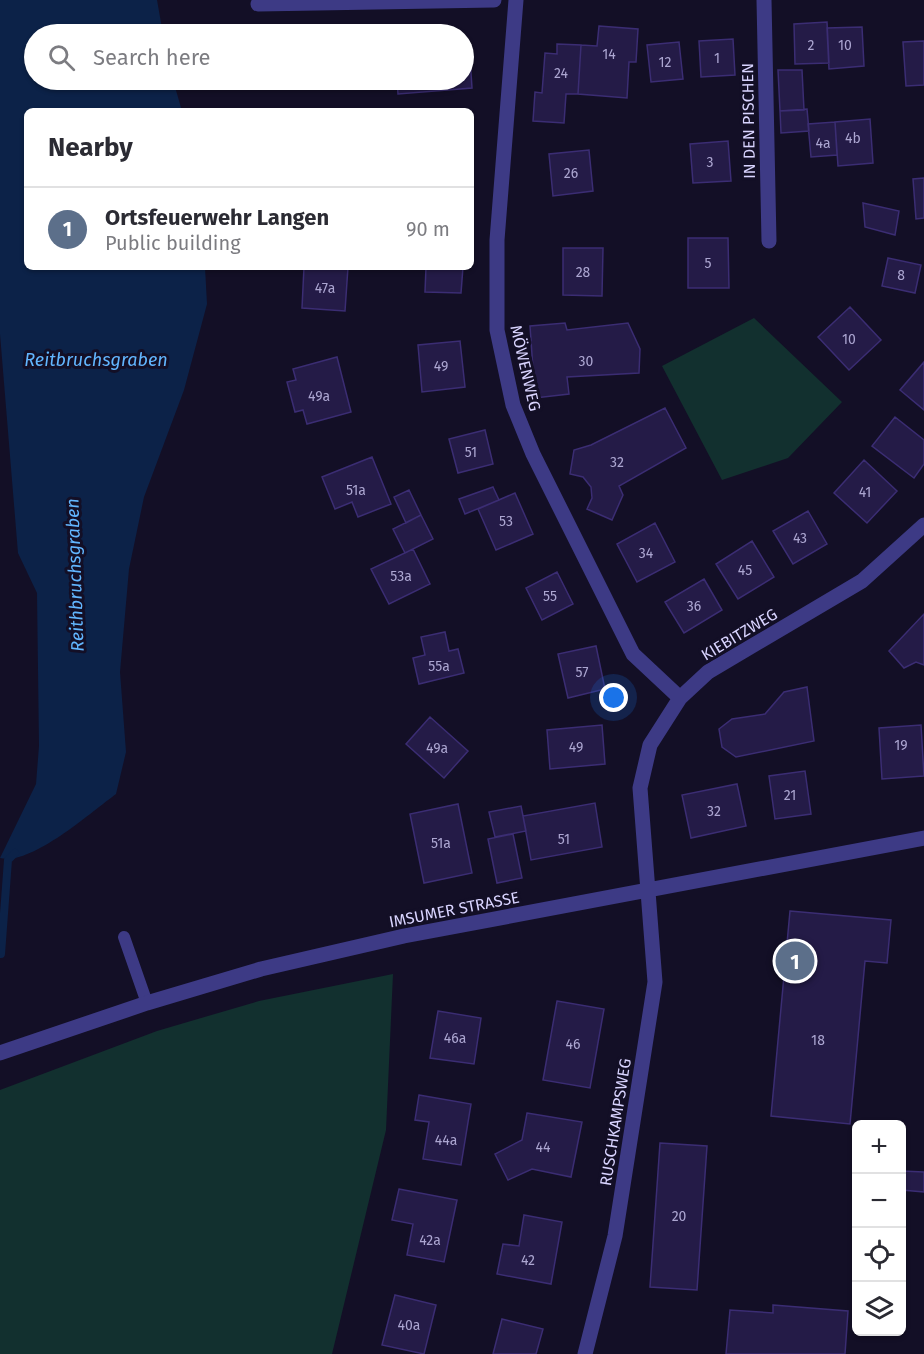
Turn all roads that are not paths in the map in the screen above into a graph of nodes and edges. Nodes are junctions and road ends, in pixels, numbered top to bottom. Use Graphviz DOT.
graph roads {
  1 [pos="494,0"];
  2 [pos="516,0"];
  3 [pos="764,0"];
  4 [pos="258,4"];
  5 [pos="769,241"];
  6 [pos="924,525"];
  7 [pos="680,698"];
  8 [pos="924,838"];
  9 [pos="646,892"];
  10 [pos="124,937"];
  11 [pos="147,1003"];
  12 [pos="0,1053"];
  13 [pos="585,1354"];
  1 -- 4 [label="street"];
  2 -- 7 [label="street, MÖWENWEG"];
  3 -- 5 [label="street, IN DEN PISCHEN"];
  6 -- 7 [label="street, KIEBITZWEG"];
  7 -- 9 [label="street, KIEBITZWEG"];
  8 -- 9 [label="street, IMSUMER STRASSE"];
  9 -- 11 [label="street, IMSUMER STRASSE"];
  9 -- 13 [label="street, RUSCHKAMPSWEG"];
  10 -- 11 [label="lane"];
  11 -- 12 [label="street, IMSUMER STRASSE"];
}
